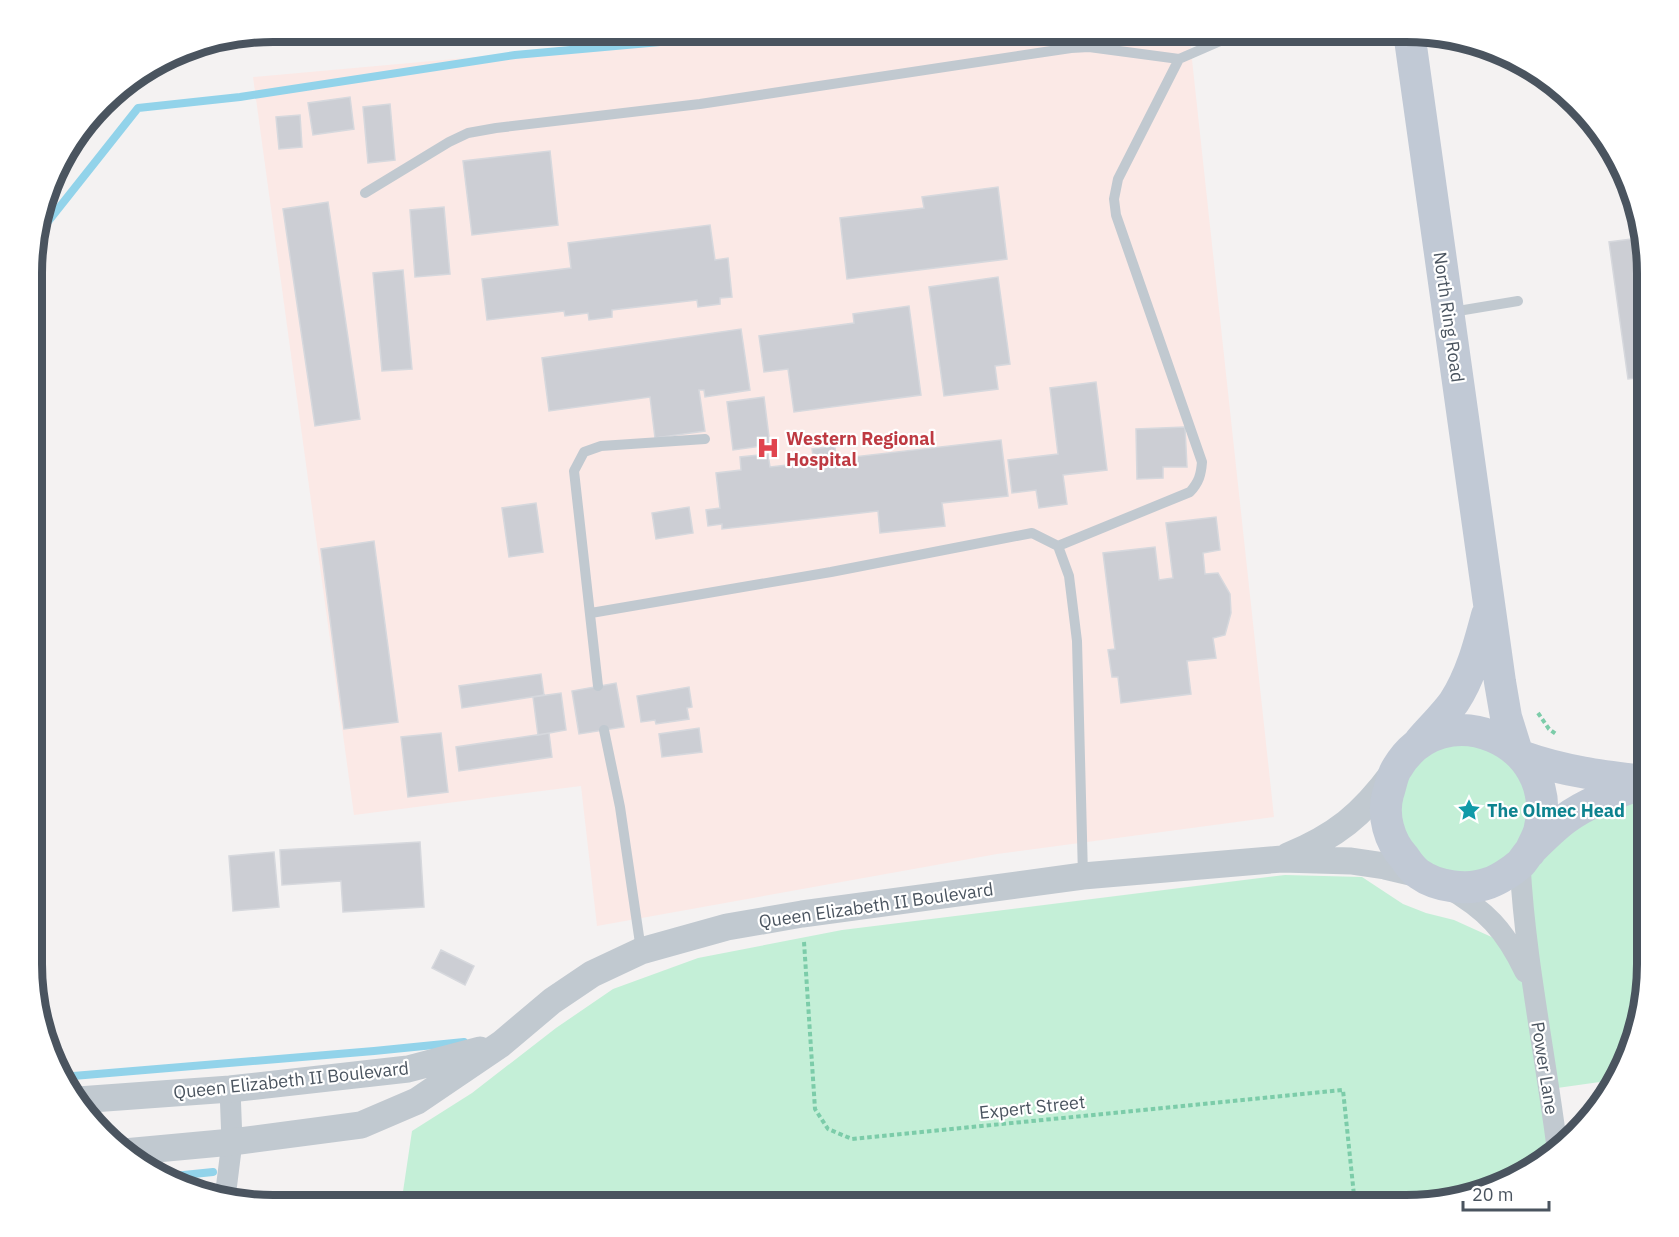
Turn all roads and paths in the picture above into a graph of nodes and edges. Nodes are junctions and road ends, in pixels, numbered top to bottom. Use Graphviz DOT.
graph roads {
  1 [pos="1218,42"];
  2 [pos="1410,42"];
  3 [pos="1179,59"];
  4 [pos="364,193"];
  5 [pos="1518,301"];
  6 [pos="1449,312"];
  7 [pos="705,439"];
  8 [pos="1058,546"];
  9 [pos="1490,602"];
  10 [pos="591,613"];
  11 [pos="598,686"];
  12 [pos="604,730"];
  13 [pos="1520,753"];
  14 [pos="1401,762"];
  15 [pos="1637,780"];
  16 [pos="1637,786"];
  17 [pos="1525,858"];
  18 [pos="1282,859"];
  19 [pos="1083,876"];
  20 [pos="1428,879"];
  21 [pos="802,914"];
  22 [pos="641,951"];
  23 [pos="1532,989"];
  24 [pos="501,1044"];
  25 [pos="230,1089"];
  26 [pos="86,1099"];
  27 [pos="1556,1139"];
  28 [pos="232,1142"];
  29 [pos="137,1151"];
  30 [pos="226,1190"];
  31 [pos="1354,1195"];
  1 -- 3 [label="lane"];
  2 -- 6 [label="main road, North Ring Road"];
  3 -- 4 [label="lane"];
  3 -- 8 [label="lane"];
  5 -- 6 [label="lane"];
  6 -- 9 [label="main road, North Ring Road"];
  7 -- 10 [label="lane"];
  8 -- 10 [label="lane"];
  8 -- 19 [label="lane"];
  9 -- 13 [label="main road, North Ring Road"];
  9 -- 14 [label="main road, North Ring Road"];
  10 -- 11 [label="lane"];
  12 -- 22 [label="lane"];
  13 -- 14 [label="main road"];
  13 -- 15 [label="main road"];
  13 -- 17 [label="main road"];
  14 -- 18 [label="street, Queen Elizabeth II Boulevard"];
  14 -- 20 [label="main road"];
  16 -- 17 [label="main road"];
  17 -- 20 [label="main road"];
  17 -- 23 [label="street, Power Lane"];
  18 -- 19 [label="street, Queen Elizabeth II Boulevard"];
  18 -- 20 [label="street, Queen Elizabeth II Boulevard"];
  19 -- 21 [label="street, Queen Elizabeth II Boulevard"];
  20 -- 23 [label="street, Power Lane"];
  21 -- 22 [label="street, Queen Elizabeth II Boulevard"];
  21 -- 31 [label="path, Expert Street"];
  22 -- 24 [label="street, Queen Elizabeth II Boulevard"];
  23 -- 27 [label="street, Power Lane"];
  24 -- 25 [label="street, Queen Elizabeth II Boulevard"];
  24 -- 28 [label="street, Queen Elizabeth II Boulevard"];
  25 -- 26 [label="street, Queen Elizabeth II Boulevard"];
  25 -- 28 [label="street"];
  28 -- 29 [label="street, Queen Elizabeth II Boulevard"];
  28 -- 30 [label="street"];
}
